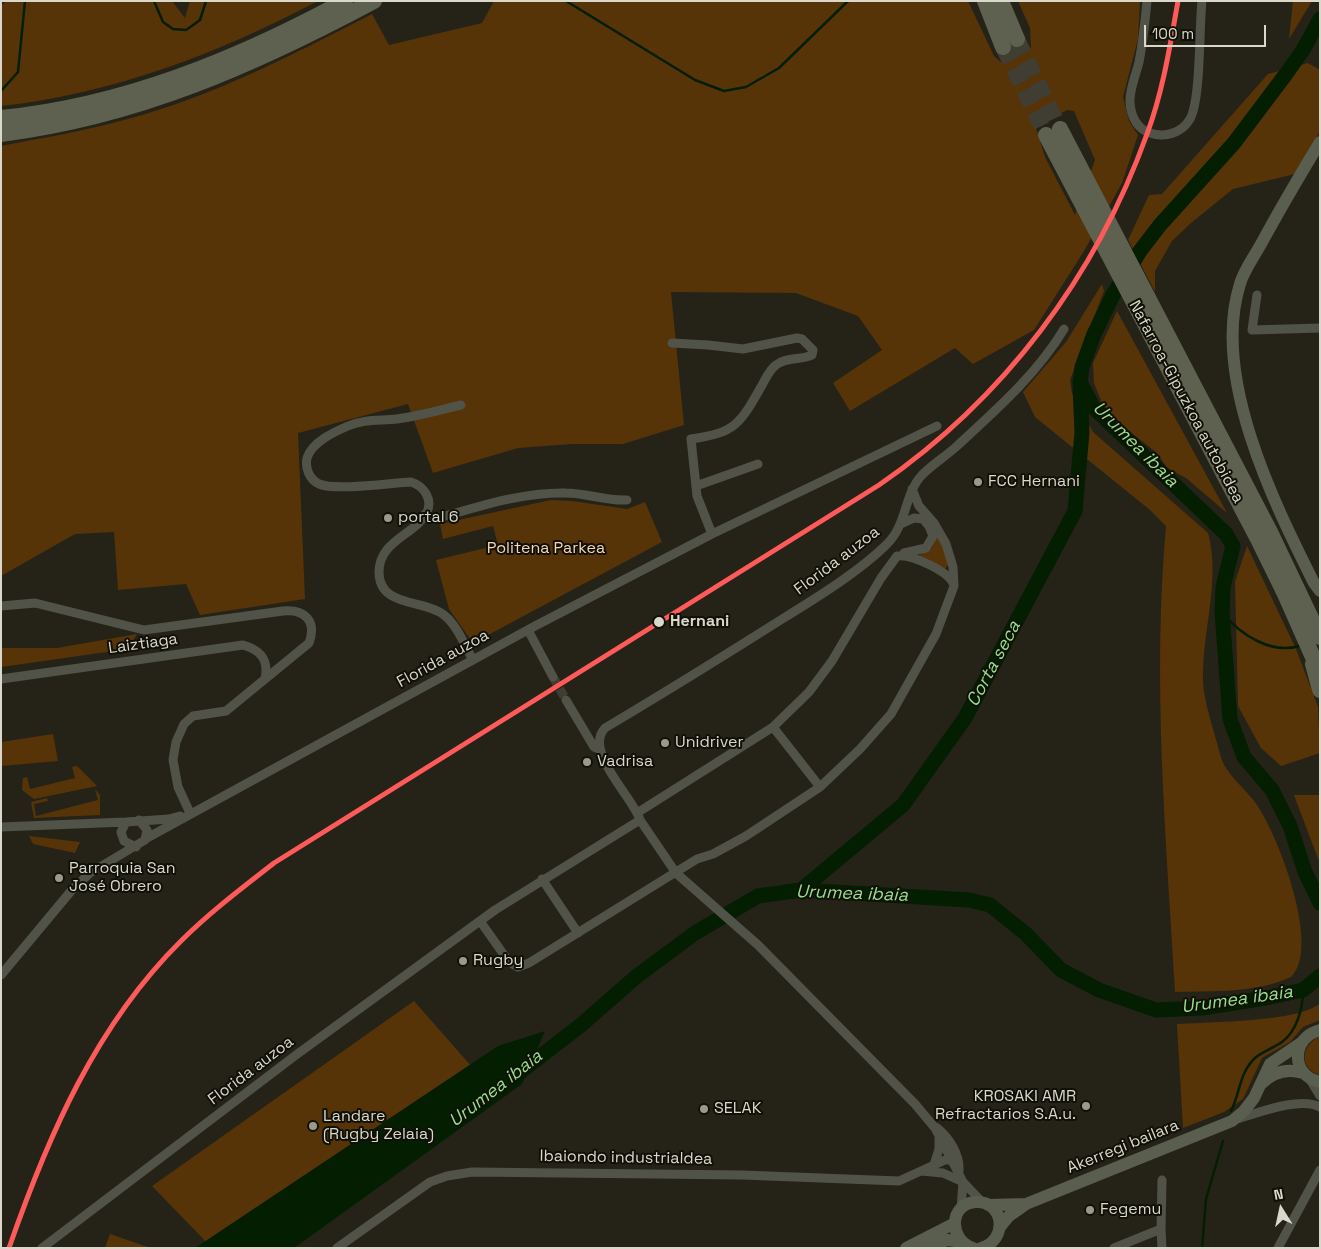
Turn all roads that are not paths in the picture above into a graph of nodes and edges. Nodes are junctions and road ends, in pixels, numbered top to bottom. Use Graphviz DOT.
graph roads {
  1 [pos="345,1"];
  2 [pos="374,1"];
  3 [pos="985,1"];
  4 [pos="1001,1"];
  5 [pos="1147,1"];
  6 [pos="1202,1"];
  7 [pos="327,19"];
  8 [pos="1,118"];
  9 [pos="1053,132"];
  10 [pos="1,134"];
  11 [pos="1320,142"];
  12 [pos="1072,169"];
  13 [pos="1256,295"];
  14 [pos="1320,328"];
  15 [pos="1064,329"];
  16 [pos="672,343"];
  17 [pos="461,405"];
  18 [pos="937,426"];
  19 [pos="758,464"];
  20 [pos="696,486"];
  21 [pos="912,488"];
  22 [pos="627,500"];
  23 [pos="907,508"];
  24 [pos="924,511"];
  25 [pos="426,514"];
  26 [pos="914,518"];
  27 [pos="900,524"];
  28 [pos="712,534"];
  29 [pos="897,556"];
  30 [pos="954,586"];
  31 [pos="1320,591"];
  32 [pos="1,606"];
  33 [pos="530,634"];
  34 [pos="1320,637"];
  35 [pos="473,660"];
  36 [pos="553,678"];
  37 [pos="265,679"];
  38 [pos="1,680"];
  39 [pos="1318,680"];
  40 [pos="566,700"];
  41 [pos="582,725"];
  42 [pos="773,727"];
  43 [pos="601,733"];
  44 [pos="599,749"];
  45 [pos="820,787"];
  46 [pos="190,813"];
  47 [pos="638,817"];
  48 [pos="139,820"];
  49 [pos="126,822"];
  50 [pos="108,823"];
  51 [pos="1,827"];
  52 [pos="121,832"];
  53 [pos="147,838"];
  54 [pos="124,841"];
  55 [pos="136,847"];
  56 [pos="118,856"];
  57 [pos="676,873"];
  58 [pos="542,880"];
  59 [pos="480,921"];
  60 [pos="578,933"];
  61 [pos="1,975"];
  62 [pos="1320,1030"];
  63 [pos="1301,1043"];
  64 [pos="1310,1078"];
  65 [pos="1261,1084"];
  66 [pos="1320,1096"];
  67 [pos="1320,1107"];
  68 [pos="1232,1120"];
  69 [pos="932,1124"];
  70 [pos="939,1136"];
  71 [pos="953,1148"];
  72 [pos="950,1160"];
  73 [pos="934,1166"];
  74 [pos="1320,1170"];
  75 [pos="921,1171"];
  76 [pos="958,1171"];
  77 [pos="1162,1180"];
  78 [pos="963,1182"];
  79 [pos="985,1204"];
  80 [pos="1026,1204"];
  81 [pos="961,1209"];
  82 [pos="954,1223"];
  83 [pos="1000,1227"];
  84 [pos="1162,1229"];
  85 [pos="968,1245"];
  86 [pos="990,1246"];
  87 [pos="42,1248"];
  88 [pos="337,1248"];
  89 [pos="906,1248"];
  90 [pos="922,1248"];
  91 [pos="1114,1248"];
  92 [pos="1162,1248"];
  93 [pos="1278,1248"];
  1 -- 7 [label="highway"];
  2 -- 7 [label="highway"];
  3 -- 4 [label="highway"];
  5 -- 6 [label="street"];
  7 -- 8 [label="highway"];
  7 -- 10 [label="highway"];
  9 -- 12 [label="highway, Nafarroa-Gipuzkoa autobidea"];
  11 -- 31 [label="main road"];
  12 -- 34 [label="highway, Nafarroa-Gipuzkoa autobidea"];
  12 -- 39 [label="highway, Nafarroa-Gipuzkoa autobidea"];
  13 -- 14 [label="street"];
  15 -- 21 [label="street"];
  16 -- 20 [label="street"];
  17 -- 25 [label="street"];
  18 -- 28 [label="street, Florida auzoa"];
  19 -- 20 [label="street"];
  20 -- 28 [label="street"];
  21 -- 23 [label="street, Florida auzoa"];
  21 -- 24 [label="street"];
  22 -- 25 [label="street"];
  23 -- 24 [label="street"];
  23 -- 26 [label="street"];
  23 -- 27 [label="street, Florida auzoa"];
  24 -- 30 [label="street"];
  25 -- 35 [label="street"];
  26 -- 27 [label="street"];
  26 -- 29 [label="street"];
  27 -- 43 [label="street, Florida auzoa"];
  28 -- 33 [label="street, Florida auzoa"];
  29 -- 30 [label="street"];
  29 -- 42 [label="street, Florida auzoa"];
  30 -- 45 [label="street"];
  32 -- 37 [label="street"];
  33 -- 35 [label="street, Florida auzoa"];
  33 -- 36 [label="street"];
  35 -- 46 [label="street, Florida auzoa"];
  37 -- 38 [label="street, Laiztiaga"];
  37 -- 46 [label="street"];
  40 -- 41 [label="street"];
  41 -- 43 [label="street"];
  41 -- 44 [label="street"];
  42 -- 45 [label="street"];
  42 -- 47 [label="street, Florida auzoa"];
  43 -- 44 [label="street"];
  44 -- 47 [label="street"];
  45 -- 57 [label="street"];
  46 -- 48 [label="street, Florida auzoa"];
  46 -- 53 [label="street, Florida auzoa"];
  47 -- 57 [label="street"];
  47 -- 58 [label="street, Florida auzoa"];
  48 -- 49 [label="street"];
  48 -- 53 [label="street"];
  49 -- 50 [label="street"];
  49 -- 52 [label="street"];
  50 -- 51 [label="street"];
  50 -- 52 [label="street"];
  52 -- 54 [label="street"];
  53 -- 55 [label="street"];
  54 -- 55 [label="street"];
  54 -- 56 [label="street"];
  55 -- 56 [label="street"];
  56 -- 61 [label="street"];
  57 -- 60 [label="street"];
  57 -- 69 [label="street"];
  58 -- 59 [label="street, Florida auzoa"];
  58 -- 60 [label="street"];
  59 -- 60 [label="street"];
  59 -- 87 [label="street, Florida auzoa"];
  62 -- 63 [label="main road, Akerregi bailara"];
  63 -- 64 [label="main road"];
  63 -- 65 [label="main road, Akerregi bailara"];
  64 -- 65 [label="main road"];
  64 -- 66 [label="street"];
  65 -- 68 [label="main road, Akerregi bailara"];
  67 -- 68 [label="street"];
  68 -- 80 [label="main road, Akerregi bailara"];
  69 -- 70 [label="street"];
  69 -- 71 [label="street"];
  70 -- 72 [label="street"];
  70 -- 73 [label="street"];
  71 -- 72 [label="street"];
  71 -- 76 [label="street"];
  72 -- 73 [label="street, Ibaiondo industrialdea"];
  72 -- 75 [label="street"];
  72 -- 76 [label="street"];
  73 -- 75 [label="street, Ibaiondo industrialdea"];
  74 -- 93 [label="street"];
  75 -- 78 [label="street"];
  75 -- 88 [label="street, Ibaiondo industrialdea"];
  76 -- 78 [label="street"];
  77 -- 84 [label="street"];
  78 -- 79 [label="street"];
  78 -- 81 [label="street"];
  79 -- 80 [label="main road"];
  79 -- 81 [label="main road"];
  79 -- 83 [label="main road"];
  80 -- 83 [label="main road"];
  81 -- 82 [label="main road"];
  82 -- 85 [label="main road"];
  82 -- 89 [label="main road"];
  83 -- 86 [label="main road"];
  84 -- 91 [label="street"];
  84 -- 92 [label="street"];
  85 -- 90 [label="main road"];
}
